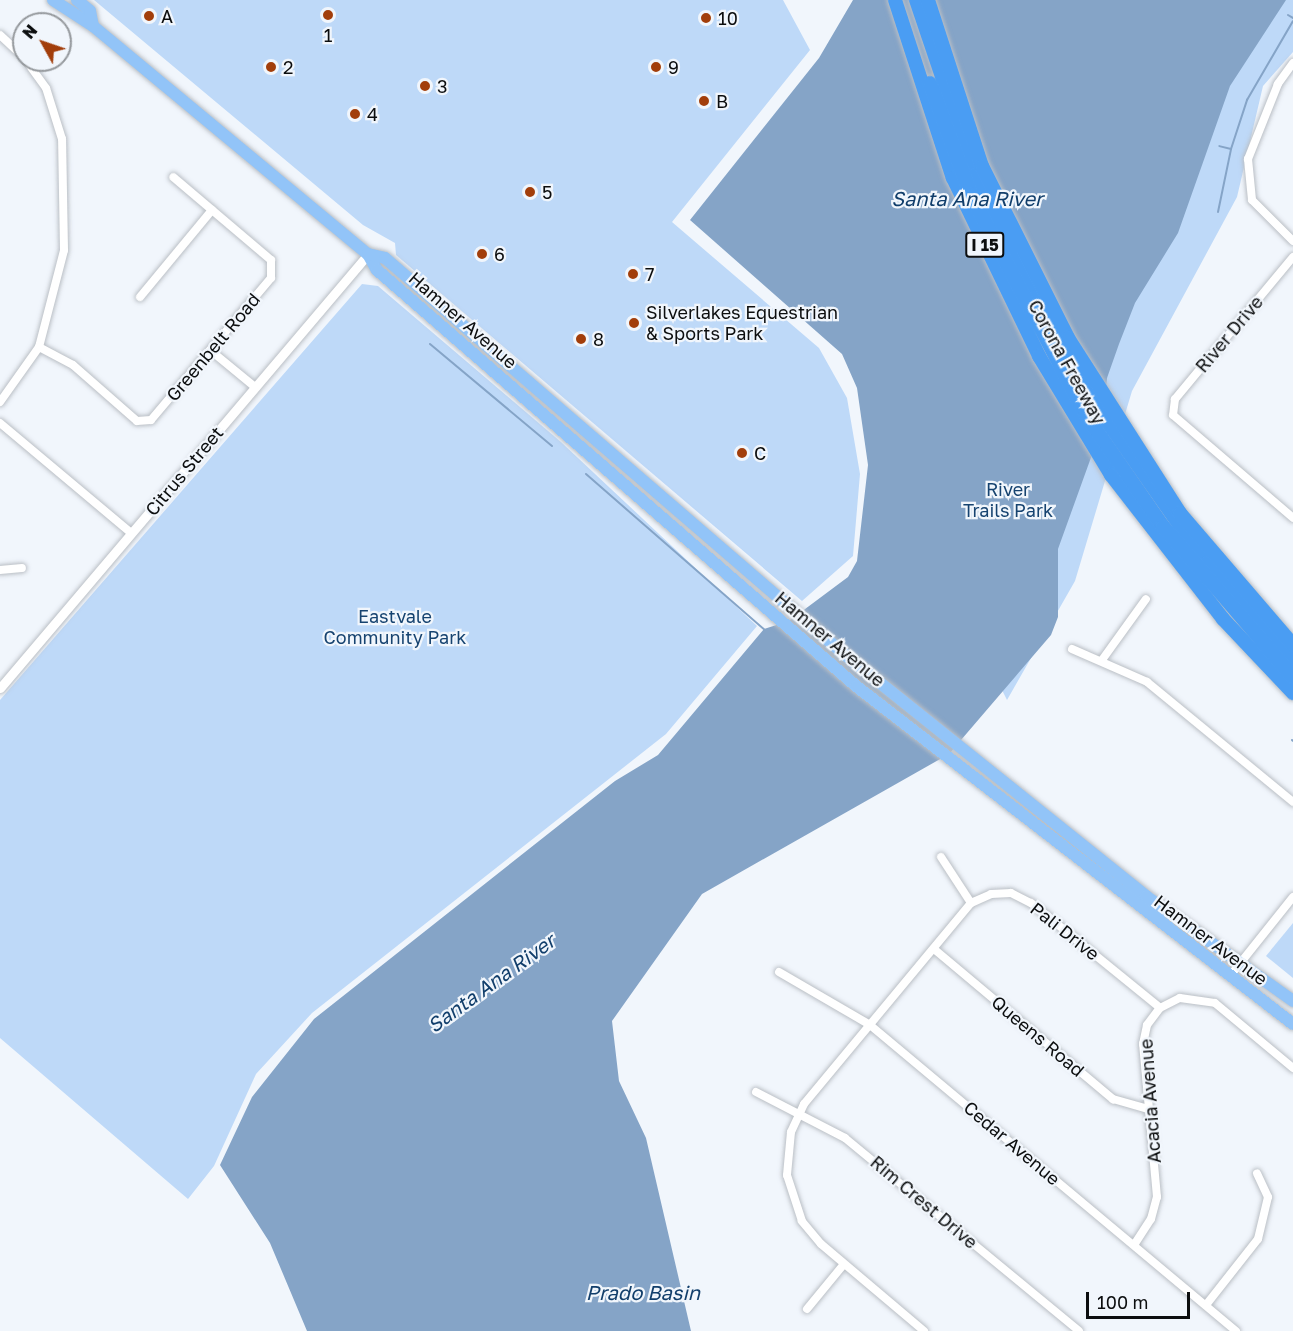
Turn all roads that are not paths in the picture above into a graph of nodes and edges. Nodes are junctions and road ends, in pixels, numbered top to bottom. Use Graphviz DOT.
graph roads {
  1 [pos="53,0"];
  2 [pos="77,0"];
  3 [pos="895,0"];
  4 [pos="903,0"];
  5 [pos="916,0"];
  6 [pos="928,0"];
  7 [pos="93,26"];
  8 [pos="0,35"];
  9 [pos="12,47"];
  10 [pos="1293,63"];
  11 [pos="33,72"];
  12 [pos="173,177"];
  13 [pos="212,210"];
  14 [pos="1293,241"];
  15 [pos="368,254"];
  16 [pos="1293,256"];
  17 [pos="140,297"];
  18 [pos="39,347"];
  19 [pos="210,350"];
  20 [pos="255,387"];
  21 [pos="0,402"];
  22 [pos="0,423"];
  23 [pos="1122,460"];
  24 [pos="1293,518"];
  25 [pos="131,533"];
  26 [pos="22,568"];
  27 [pos="0,570"];
  28 [pos="1146,599"];
  29 [pos="1293,645"];
  30 [pos="1072,649"];
  31 [pos="1102,660"];
  32 [pos="1293,660"];
  33 [pos="1293,677"];
  34 [pos="0,688"];
  35 [pos="1293,693"];
  36 [pos="1293,802"];
  37 [pos="941,857"];
  38 [pos="1293,897"];
  39 [pos="971,903"];
  40 [pos="934,949"];
  41 [pos="1240,963"];
  42 [pos="779,972"];
  43 [pos="1230,976"];
  44 [pos="1293,1001"];
  45 [pos="1160,1008"];
  46 [pos="870,1024"];
  47 [pos="1293,1024"];
  48 [pos="1293,1068"];
  49 [pos="756,1092"];
  50 [pos="1149,1109"];
  51 [pos="799,1115"];
  52 [pos="1257,1173"];
  53 [pos="1134,1245"];
  54 [pos="844,1264"];
  55 [pos="1206,1305"];
  56 [pos="807,1309"];
  57 [pos="920,1330"];
  58 [pos="1079,1331"];
  59 [pos="1236,1331"];
  1 -- 7 [label="main road, Hamner Avenue"];
  2 -- 7 [label="main road, Hamner Avenue"];
  3 -- 23 [label="highway, Corona Freeway / I 15"];
  4 -- 23 [label="highway"];
  5 -- 23 [label="highway"];
  6 -- 23 [label="highway, Corona Freeway / I 15"];
  7 -- 15 [label="main road, Hamner Avenue"];
  8 -- 9 [label="street"];
  10 -- 14 [label="street"];
  11 -- 18 [label="street"];
  12 -- 13 [label="street"];
  13 -- 17 [label="street"];
  13 -- 19 [label="street, Greenbelt Road"];
  15 -- 20 [label="street, Citrus Street"];
  15 -- 41 [label="main road, Hamner Avenue"];
  15 -- 43 [label="main road, Hamner Avenue"];
  16 -- 24 [label="street, River Drive"];
  18 -- 19 [label="street, Greenbelt Road"];
  18 -- 21 [label="street"];
  19 -- 20 [label="street"];
  20 -- 25 [label="street, Citrus Street"];
  22 -- 25 [label="street"];
  23 -- 29 [label="highway, Corona Freeway / I 15"];
  23 -- 32 [label="highway"];
  23 -- 33 [label="highway"];
  23 -- 35 [label="highway, Corona Freeway / I 15"];
  25 -- 34 [label="street, Citrus Street"];
  26 -- 27 [label="street"];
  28 -- 31 [label="street"];
  30 -- 31 [label="street"];
  31 -- 36 [label="street"];
  37 -- 39 [label="street"];
  38 -- 41 [label="street"];
  39 -- 40 [label="street"];
  39 -- 45 [label="street, Pali Drive"];
  40 -- 46 [label="street"];
  40 -- 50 [label="street, Queens Road"];
  41 -- 43 [label="street"];
  41 -- 44 [label="main road, Hamner Avenue"];
  42 -- 46 [label="street, Cedar Avenue"];
  43 -- 47 [label="main road, Hamner Avenue"];
  45 -- 48 [label="street"];
  45 -- 50 [label="street, Acacia Avenue"];
  46 -- 51 [label="street"];
  46 -- 53 [label="street, Cedar Avenue"];
  49 -- 51 [label="street, Rim Crest Drive"];
  50 -- 53 [label="street, Acacia Avenue"];
  51 -- 54 [label="street"];
  51 -- 58 [label="street, Rim Crest Drive"];
  52 -- 55 [label="street"];
  53 -- 55 [label="street, Cedar Avenue"];
  54 -- 56 [label="street"];
  54 -- 57 [label="street"];
  55 -- 59 [label="street, Cedar Avenue"];
}
